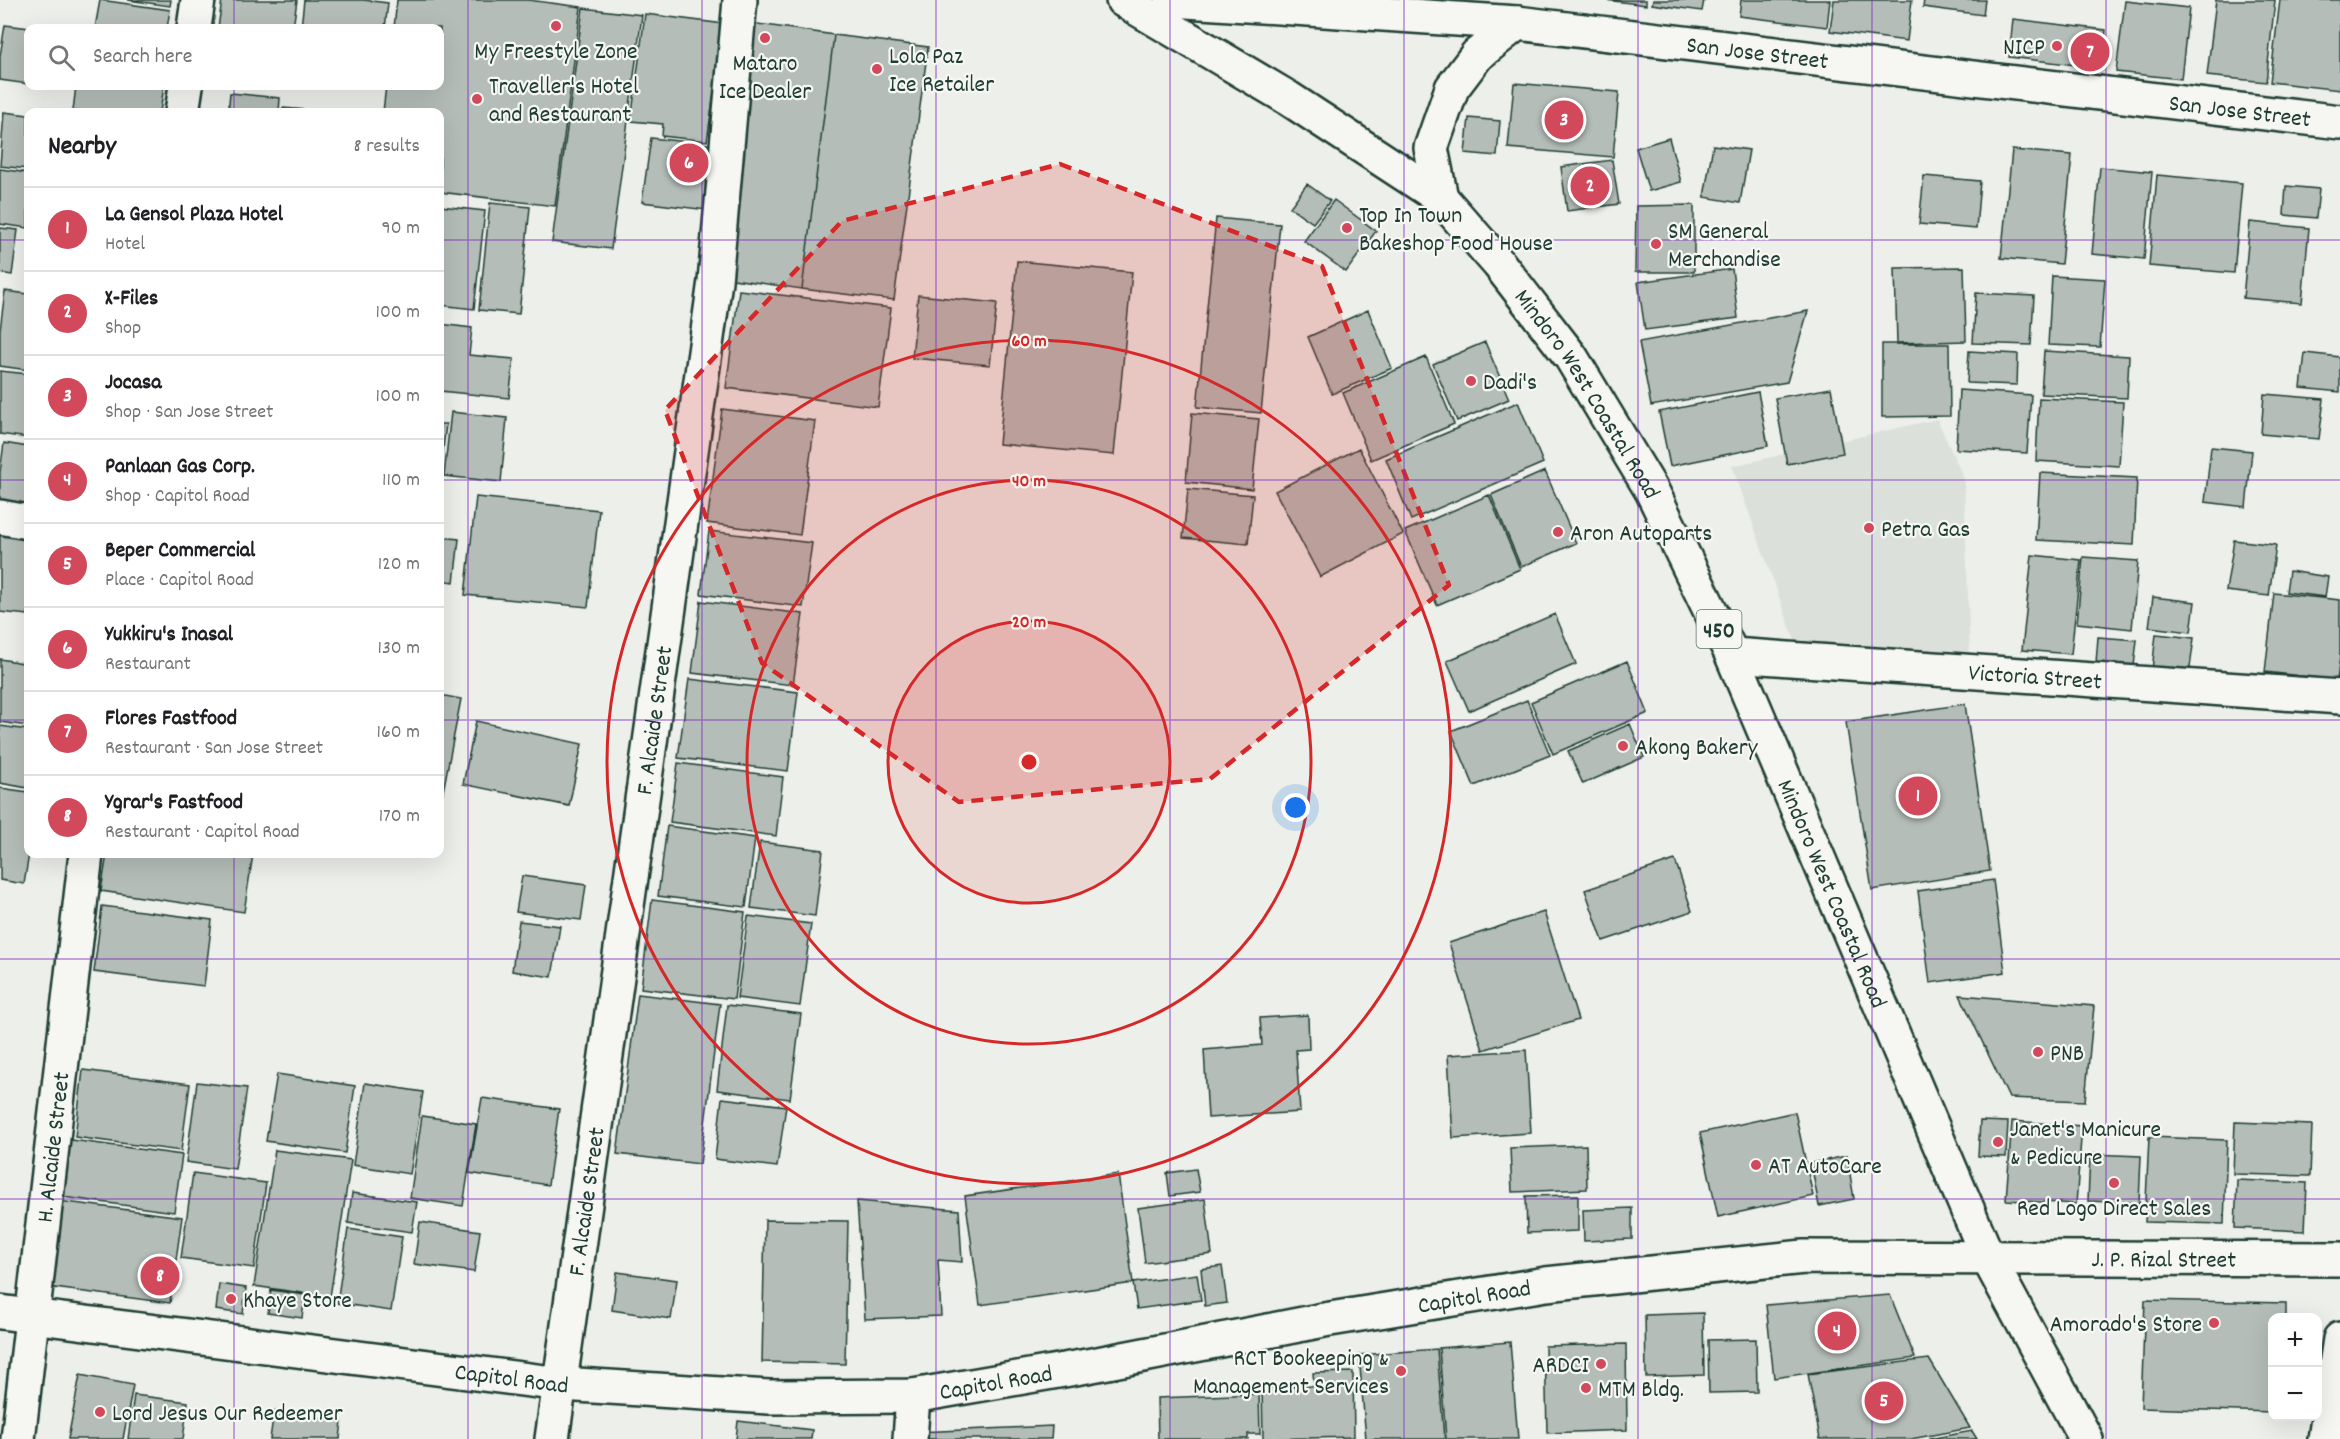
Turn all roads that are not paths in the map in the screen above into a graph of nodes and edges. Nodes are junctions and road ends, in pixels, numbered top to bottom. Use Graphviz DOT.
graph roads {
  1 [pos="198,0"];
  2 [pos="740,0"];
  3 [pos="1123,0"];
  4 [pos="1172,0"];
  5 [pos="1518,22"];
  6 [pos="195,24"];
  7 [pos="185,90"];
  8 [pos="183,108"];
  9 [pos="2340,122"];
  10 [pos="1441,198"];
  11 [pos="0,517"];
  12 [pos="24,521"];
  13 [pos="1732,655"];
  14 [pos="2340,697"];
  15 [pos="86,858"];
  16 [pos="1988,1258"];
  17 [pos="2340,1259"];
  18 [pos="0,1312"];
  19 [pos="33,1318"];
  20 [pos="2340,1339"];
  21 [pos="561,1384"];
  22 [pos="913,1396"];
  23 [pos="18,1439"];
  24 [pos="552,1439"];
  25 [pos="910,1439"];
  26 [pos="2086,1439"];
  27 [pos="2325,1439"];
  1 -- 6 [label="street"];
  2 -- 21 [label="street, F. Alcaide Street"];
  3 -- 10 [label="street, Mindoro West Coastal Road / 450"];
  4 -- 5 [label="street, San Jose Street"];
  5 -- 9 [label="street, San Jose Street"];
  5 -- 10 [label="street"];
  7 -- 8 [label="street"];
  10 -- 13 [label="street, Mindoro West Coastal Road / 450"];
  11 -- 12 [label="street"];
  13 -- 14 [label="street, Victoria Street"];
  13 -- 16 [label="street, Mindoro West Coastal Road / 450"];
  15 -- 19 [label="street, H. Alcaide Street"];
  16 -- 17 [label="street, J. P. Rizal Street"];
  16 -- 22 [label="street, Capitol Road"];
  16 -- 26 [label="street, Mindoro West Coastal Road / 450"];
  18 -- 19 [label="street, Capitol Road"];
  19 -- 21 [label="street, Capitol Road"];
  19 -- 23 [label="street, H. Alcaide Street"];
  20 -- 27 [label="street"];
  21 -- 22 [label="street, Capitol Road"];
  21 -- 24 [label="street, F. Alcaide Street"];
  22 -- 25 [label="street"];
}
